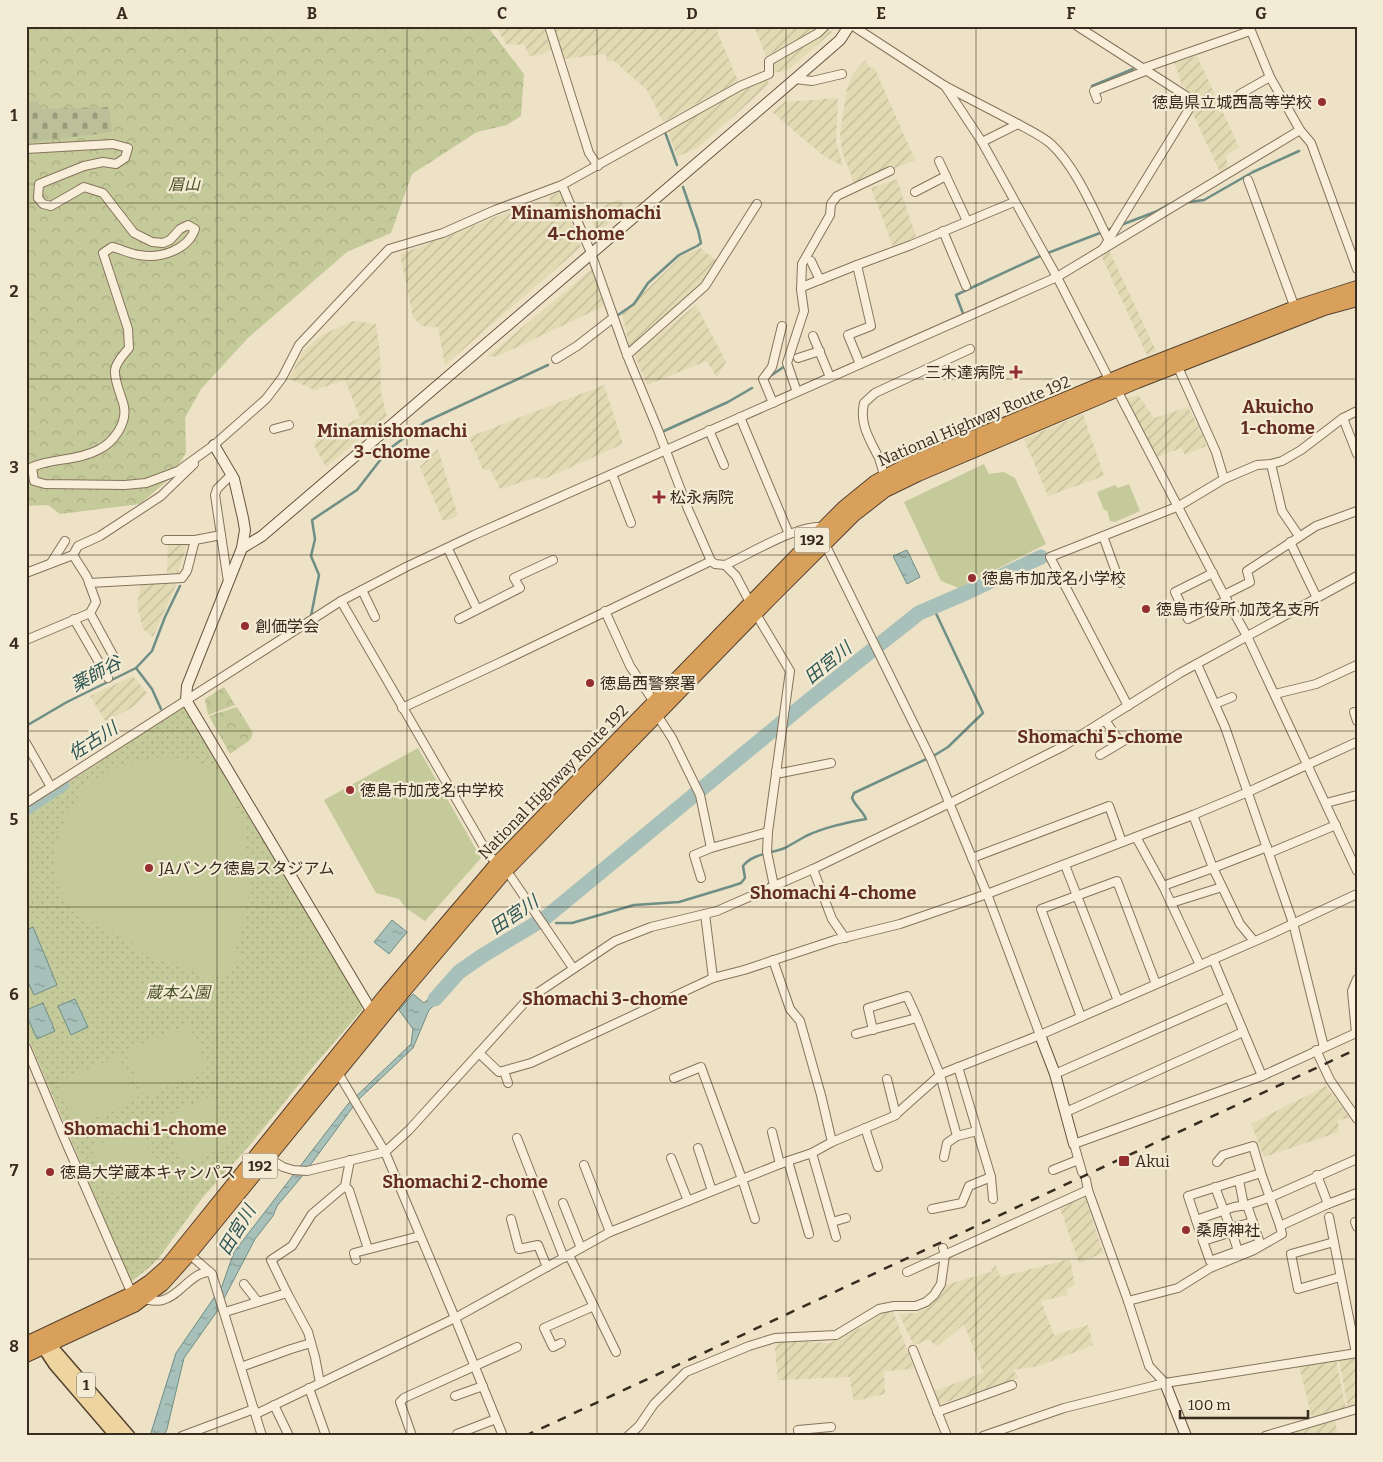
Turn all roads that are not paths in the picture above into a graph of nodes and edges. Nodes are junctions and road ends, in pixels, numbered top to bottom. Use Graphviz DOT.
graph roads {
  1 [pos="549,26"];
  2 [pos="825,26"];
  3 [pos="849,26"];
  4 [pos="853,26"];
  5 [pos="1081,28"];
  6 [pos="1250,29"];
  7 [pos="1146,69"];
  8 [pos="842,74"];
  9 [pos="1270,77"];
  10 [pos="795,79"];
  11 [pos="945,86"];
  12 [pos="1096,99"];
  13 [pos="1239,102"];
  14 [pos="1018,124"];
  15 [pos="1300,130"];
  16 [pos="982,142"];
  17 [pos="26,148"];
  18 [pos="939,161"];
  19 [pos="598,166"];
  20 [pos="890,171"];
  21 [pos="946,176"];
  22 [pos="1248,180"];
  23 [pos="562,186"];
  24 [pos="915,192"];
  25 [pos="1014,202"];
  26 [pos="757,204"];
  27 [pos="967,221"];
  28 [pos="943,231"];
  29 [pos="1105,234"];
  30 [pos="1103,249"];
  31 [pos="591,253"];
  32 [pos="811,261"];
  33 [pos="857,265"];
  34 [pos="1357,269"];
  35 [pos="1057,277"];
  36 [pos="820,280"];
  37 [pos="966,286"];
  38 [pos="802,287"];
  39 [pos="1357,288"];
  40 [pos="1357,299"];
  41 [pos="1295,308"];
  42 [pos="613,318"];
  43 [pos="782,326"];
  44 [pos="813,336"];
  45 [pos="970,349"];
  46 [pos="820,351"];
  47 [pos="627,355"];
  48 [pos="798,358"];
  49 [pos="556,359"];
  50 [pos="860,364"];
  51 [pos="1177,365"];
  52 [pos="830,377"];
  53 [pos="1113,386"];
  54 [pos="797,392"];
  55 [pos="773,403"];
  56 [pos="1357,411"];
  57 [pos="740,417"];
  58 [pos="1343,418"];
  59 [pos="289,425"];
  60 [pos="274,429"];
  61 [pos="709,430"];
  62 [pos="214,446"];
  63 [pos="665,450"];
  64 [pos="204,452"];
  65 [pos="1357,454"];
  66 [pos="1271,464"];
  67 [pos="724,465"];
  68 [pos="232,474"];
  69 [pos="612,474"];
  70 [pos="884,477"];
  71 [pos="1224,479"];
  72 [pos="1178,506"];
  73 [pos="1357,511"];
  74 [pos="631,523"];
  75 [pos="825,527"];
  76 [pos="789,534"];
  77 [pos="221,535"];
  78 [pos="1103,536"];
  79 [pos="1298,536"];
  80 [pos="166,540"];
  81 [pos="195,540"];
  82 [pos="65,541"];
  83 [pos="1290,542"];
  84 [pos="825,544"];
  85 [pos="242,548"];
  86 [pos="448,549"];
  87 [pos="73,555"];
  88 [pos="553,560"];
  89 [pos="710,561"];
  90 [pos="51,563"];
  91 [pos="725,565"];
  92 [pos="26,573"];
  93 [pos="1213,573"];
  94 [pos="1357,576"];
  95 [pos="89,582"];
  96 [pos="228,582"];
  97 [pos="1120,583"];
  98 [pos="362,590"];
  99 [pos="1225,598"];
  100 [pos="1317,598"];
  101 [pos="341,601"];
  102 [pos="753,608"];
  103 [pos="477,609"];
  104 [pos="605,611"];
  105 [pos="90,613"];
  106 [pos="375,617"];
  107 [pos="74,619"];
  108 [pos="459,619"];
  109 [pos="1247,636"];
  110 [pos="26,640"];
  111 [pos="115,659"];
  112 [pos="1197,664"];
  113 [pos="1357,665"];
  114 [pos="108,678"];
  115 [pos="1275,694"];
  116 [pos="1232,697"];
  117 [pos="186,700"];
  118 [pos="1215,704"];
  119 [pos="1128,706"];
  120 [pos="402,708"];
  121 [pos="656,709"];
  122 [pos="1354,712"];
  123 [pos="1105,720"];
  124 [pos="1357,721"];
  125 [pos="1137,733"];
  126 [pos="1120,742"];
  127 [pos="1357,742"];
  128 [pos="26,743"];
  129 [pos="1100,755"];
  130 [pos="831,763"];
  131 [pos="1307,764"];
  132 [pos="776,771"];
  133 [pos="51,787"];
  134 [pos="1248,792"];
  135 [pos="1357,795"];
  136 [pos="26,803"];
  137 [pos="950,803"];
  138 [pos="1326,804"];
  139 [pos="1193,815"];
  140 [pos="1336,825"];
  141 [pos="768,832"];
  142 [pos="1136,838"];
  143 [pos="1122,842"];
  144 [pos="711,848"];
  145 [pos="1268,850"];
  146 [pos="972,858"];
  147 [pos="1065,865"];
  148 [pos="1356,866"];
  149 [pos="502,867"];
  150 [pos="1213,868"];
  151 [pos="814,869"];
  152 [pos="701,878"];
  153 [pos="774,886"];
  154 [pos="1163,886"];
  155 [pos="1222,887"];
  156 [pos="987,894"];
  157 [pos="1357,894"];
  158 [pos="1077,896"];
  159 [pos="1171,903"];
  160 [pos="705,914"];
  161 [pos="1293,923"];
  162 [pos="845,938"];
  163 [pos="1254,941"];
  164 [pos="1213,959"];
  165 [pos="773,960"];
  166 [pos="1200,965"];
  167 [pos="573,968"];
  168 [pos="713,978"];
  169 [pos="1357,979"];
  170 [pos="1156,984"];
  171 [pos="1354,991"];
  172 [pos="1229,997"];
  173 [pos="1118,1001"];
  174 [pos="375,1017"];
  175 [pos="1081,1017"];
  176 [pos="917,1018"];
  177 [pos="873,1030"];
  178 [pos="1243,1032"];
  179 [pos="856,1034"];
  180 [pos="1040,1035"];
  181 [pos="26,1047"];
  182 [pos="1320,1049"];
  183 [pos="479,1053"];
  184 [pos="958,1067"];
  185 [pos="504,1070"];
  186 [pos="337,1071"];
  187 [pos="1054,1074"];
  188 [pos="940,1075"];
  189 [pos="1262,1076"];
  190 [pos="674,1078"];
  191 [pos="887,1079"];
  192 [pos="508,1083"];
  193 [pos="1066,1112"];
  194 [pos="896,1115"];
  195 [pos="1357,1120"];
  196 [pos="865,1128"];
  197 [pos="977,1130"];
  198 [pos="772,1132"];
  199 [pos="956,1136"];
  200 [pos="517,1138"];
  201 [pos="832,1142"];
  202 [pos="1074,1144"];
  203 [pos="698,1148"];
  204 [pos="385,1152"];
  205 [pos="812,1152"];
  206 [pos="263,1155"];
  207 [pos="672,1158"];
  208 [pos="944,1158"];
  209 [pos="1357,1159"];
  210 [pos="350,1160"];
  211 [pos="1078,1160"];
  212 [pos="788,1161"];
  213 [pos="1217,1162"];
  214 [pos="780,1164"];
  215 [pos="584,1165"];
  216 [pos="878,1167"];
  217 [pos="1053,1170"];
  218 [pos="1082,1172"];
  219 [pos="1261,1173"];
  220 [pos="1316,1176"];
  221 [pos="991,1177"];
  222 [pos="742,1179"];
  223 [pos="1086,1180"];
  224 [pos="1238,1180"];
  225 [pos="345,1186"];
  226 [pos="1215,1188"];
  227 [pos="1088,1190"];
  228 [pos="712,1191"];
  229 [pos="1357,1193"];
  230 [pos="1271,1197"];
  231 [pos="993,1199"];
  232 [pos="688,1201"];
  233 [pos="563,1202"];
  234 [pos="1328,1204"];
  235 [pos="1246,1206"];
  236 [pos="932,1209"];
  237 [pos="1223,1211"];
  238 [pos="1330,1217"];
  239 [pos="846,1218"];
  240 [pos="511,1219"];
  241 [pos="755,1219"];
  242 [pos="1196,1220"];
  243 [pos="832,1222"];
  244 [pos="1253,1222"];
  245 [pos="1357,1222"];
  246 [pos="1280,1226"];
  247 [pos="1357,1227"];
  248 [pos="1231,1230"];
  249 [pos="610,1232"];
  250 [pos="809,1234"];
  251 [pos="420,1236"];
  252 [pos="836,1237"];
  253 [pos="1203,1241"];
  254 [pos="1334,1242"];
  255 [pos="581,1248"];
  256 [pos="368,1249"];
  257 [pos="186,1250"];
  258 [pos="944,1251"];
  259 [pos="1238,1251"];
  260 [pos="567,1256"];
  261 [pos="356,1260"];
  262 [pos="547,1267"];
  263 [pos="210,1272"];
  264 [pos="907,1272"];
  265 [pos="1340,1277"];
  266 [pos="244,1284"];
  267 [pos="287,1293"];
  268 [pos="138,1297"];
  269 [pos="1128,1301"];
  270 [pos="258,1302"];
  271 [pos="594,1306"];
  272 [pos="224,1309"];
  273 [pos="455,1318"];
  274 [pos="45,1343"];
  275 [pos="561,1343"];
  276 [pos="26,1344"];
  277 [pos="311,1344"];
  278 [pos="517,1347"];
  279 [pos="914,1350"];
  280 [pos="616,1352"];
  281 [pos="1356,1353"];
  282 [pos="26,1355"];
  283 [pos="242,1367"];
  284 [pos="475,1367"];
  285 [pos="320,1383"];
  286 [pos="1165,1383"];
  287 [pos="1012,1385"];
  288 [pos="483,1386"];
  289 [pos="309,1388"];
  290 [pos="455,1396"];
  291 [pos="274,1405"];
  292 [pos="1357,1409"];
  293 [pos="255,1412"];
  294 [pos="937,1412"];
  295 [pos="496,1419"];
  296 [pos="831,1427"];
  297 [pos="457,1434"];
  298 [pos="116,1436"];
  299 [pos="129,1436"];
  300 [pos="182,1436"];
  301 [pos="262,1436"];
  302 [pos="289,1436"];
  303 [pos="326,1436"];
  304 [pos="412,1436"];
  305 [pos="503,1436"];
  306 [pos="628,1436"];
  307 [pos="799,1436"];
  308 [pos="947,1436"];
  309 [pos="983,1436"];
  310 [pos="1186,1436"];
  311 [pos="1265,1436"];
  1 -- 19 [label="street"];
  2 -- 19 [label="street"];
  3 -- 10 [label="street"];
  4 -- 11 [label="street"];
  5 -- 7 [label="street"];
  6 -- 7 [label="street"];
  6 -- 9 [label="street"];
  7 -- 12 [label="street"];
  7 -- 29 [label="street"];
  8 -- 10 [label="street"];
  9 -- 13 [label="street"];
  9 -- 15 [label="street"];
  10 -- 31 [label="street"];
  11 -- 14 [label="street"];
  11 -- 16 [label="street"];
  14 -- 16 [label="street"];
  14 -- 29 [label="street"];
  15 -- 30 [label="street"];
  15 -- 34 [label="street"];
  16 -- 25 [label="street"];
  17 -- 64 [label="street"];
  18 -- 21 [label="street"];
  19 -- 23 [label="street"];
  20 -- 38 [label="street"];
  21 -- 24 [label="street"];
  21 -- 27 [label="street"];
  22 -- 41 [label="street"];
  23 -- 31 [label="street"];
  23 -- 62 [label="street"];
  25 -- 27 [label="street"];
  25 -- 35 [label="street"];
  26 -- 47 [label="street"];
  27 -- 28 [label="street"];
  28 -- 33 [label="street"];
  28 -- 37 [label="street"];
  29 -- 30 [label="street"];
  30 -- 35 [label="street"];
  31 -- 42 [label="street"];
  31 -- 85 [label="street"];
  32 -- 36 [label="street"];
  33 -- 36 [label="street"];
  33 -- 50 [label="street"];
  35 -- 50 [label="street"];
  35 -- 53 [label="street"];
  36 -- 38 [label="street"];
  38 -- 54 [label="street"];
  39 -- 41 [label="highway, National Highway Route 192 / 192"];
  40 -- 51 [label="highway, National Highway Route 192 / 192"];
  41 -- 53 [label="highway, National Highway Route 192 / 192"];
  42 -- 47 [label="street"];
  42 -- 49 [label="street"];
  43 -- 55 [label="street"];
  44 -- 46 [label="street"];
  45 -- 70 [label="street"];
  46 -- 48 [label="street"];
  46 -- 52 [label="street"];
  47 -- 63 [label="street"];
  50 -- 52 [label="street"];
  51 -- 53 [label="highway, National Highway Route 192 / 192"];
  51 -- 71 [label="street"];
  52 -- 54 [label="street"];
  53 -- 70 [label="highway, National Highway Route 192 / 192"];
  53 -- 72 [label="street"];
  53 -- 84 [label="highway, National Highway Route 192 / 192"];
  54 -- 55 [label="street"];
  55 -- 57 [label="street"];
  56 -- 58 [label="street"];
  57 -- 61 [label="street"];
  57 -- 76 [label="street"];
  58 -- 65 [label="street"];
  58 -- 66 [label="street"];
  59 -- 60 [label="street"];
  61 -- 63 [label="street"];
  61 -- 67 [label="street"];
  62 -- 64 [label="street"];
  62 -- 68 [label="street"];
  63 -- 69 [label="street"];
  63 -- 89 [label="street"];
  64 -- 87 [label="street"];
  66 -- 71 [label="street"];
  66 -- 79 [label="street"];
  68 -- 77 [label="street"];
  68 -- 85 [label="street"];
  69 -- 74 [label="street"];
  69 -- 86 [label="street"];
  70 -- 75 [label="highway, National Highway Route 192 / 192"];
  71 -- 72 [label="street"];
  72 -- 78 [label="street"];
  72 -- 93 [label="street"];
  73 -- 79 [label="street"];
  75 -- 76 [label="street"];
  75 -- 102 [label="highway, National Highway Route 192 / 192"];
  76 -- 91 [label="street"];
  77 -- 81 [label="street"];
  77 -- 96 [label="street"];
  78 -- 97 [label="street"];
  78 -- 119 [label="street"];
  79 -- 83 [label="street"];
  80 -- 81 [label="street"];
  81 -- 95 [label="street"];
  82 -- 90 [label="street"];
  83 -- 99 [label="street"];
  83 -- 100 [label="street"];
  84 -- 102 [label="highway, National Highway Route 192 / 192"];
  84 -- 137 [label="street"];
  85 -- 96 [label="street"];
  86 -- 98 [label="street"];
  86 -- 103 [label="street"];
  87 -- 90 [label="street"];
  87 -- 95 [label="street"];
  88 -- 103 [label="street"];
  89 -- 91 [label="street"];
  89 -- 104 [label="street"];
  90 -- 92 [label="street"];
  91 -- 102 [label="street"];
  93 -- 99 [label="street"];
  93 -- 99 [label="street"];
  94 -- 100 [label="street"];
  95 -- 105 [label="street"];
  96 -- 117 [label="street"];
  98 -- 101 [label="street"];
  98 -- 106 [label="street"];
  99 -- 109 [label="street"];
  100 -- 109 [label="street"];
  101 -- 117 [label="street"];
  101 -- 120 [label="street"];
  102 -- 121 [label="highway, National Highway Route 192 / 192"];
  102 -- 132 [label="street"];
  103 -- 108 [label="street"];
  104 -- 120 [label="street"];
  104 -- 121 [label="street"];
  105 -- 107 [label="street"];
  105 -- 111 [label="street"];
  107 -- 110 [label="street"];
  107 -- 114 [label="street"];
  109 -- 112 [label="street"];
  109 -- 115 [label="street"];
  112 -- 118 [label="street"];
  112 -- 119 [label="street"];
  113 -- 115 [label="street"];
  115 -- 131 [label="street"];
  116 -- 118 [label="street"];
  117 -- 133 [label="street"];
  117 -- 174 [label="street"];
  118 -- 134 [label="street"];
  119 -- 123 [label="street"];
  120 -- 149 [label="street"];
  121 -- 144 [label="street"];
  121 -- 149 [label="highway, National Highway Route 192 / 192"];
  122 -- 124 [label="street"];
  123 -- 126 [label="street"];
  123 -- 137 [label="street"];
  125 -- 126 [label="street"];
  126 -- 129 [label="street"];
  127 -- 131 [label="street"];
  128 -- 133 [label="street"];
  130 -- 132 [label="street"];
  131 -- 134 [label="street"];
  131 -- 138 [label="street"];
  132 -- 141 [label="street"];
  133 -- 136 [label="street"];
  134 -- 139 [label="street"];
  134 -- 145 [label="street"];
  135 -- 138 [label="street"];
  137 -- 146 [label="street"];
  137 -- 151 [label="street"];
  138 -- 140 [label="street"];
  139 -- 142 [label="street"];
  139 -- 150 [label="street"];
  140 -- 145 [label="street"];
  140 -- 148 [label="street"];
  141 -- 144 [label="street"];
  141 -- 153 [label="street"];
  142 -- 143 [label="street"];
  142 -- 154 [label="street"];
  143 -- 146 [label="street"];
  143 -- 147 [label="street"];
  144 -- 152 [label="street"];
  145 -- 150 [label="street"];
  145 -- 161 [label="street"];
  146 -- 156 [label="street"];
  147 -- 156 [label="street"];
  147 -- 158 [label="street"];
  149 -- 167 [label="street"];
  149 -- 174 [label="highway, National Highway Route 192 / 192"];
  150 -- 154 [label="street"];
  150 -- 155 [label="street"];
  151 -- 153 [label="street"];
  151 -- 162 [label="street"];
  153 -- 160 [label="street"];
  154 -- 159 [label="street"];
  155 -- 159 [label="street"];
  155 -- 163 [label="street"];
  156 -- 162 [label="street"];
  156 -- 180 [label="street"];
  157 -- 161 [label="street"];
  158 -- 170 [label="street"];
  158 -- 173 [label="street"];
  158 -- 175 [label="street"];
  159 -- 166 [label="street"];
  160 -- 167 [label="street"];
  160 -- 168 [label="street"];
  161 -- 163 [label="street"];
  161 -- 182 [label="street"];
  162 -- 165 [label="street"];
  163 -- 164 [label="street"];
  164 -- 166 [label="street"];
  164 -- 172 [label="street"];
  165 -- 168 [label="street"];
  165 -- 201 [label="street"];
  166 -- 170 [label="street"];
  167 -- 183 [label="street"];
  168 -- 185 [label="street"];
  169 -- 171 [label="street"];
  170 -- 173 [label="street"];
  171 -- 182 [label="street"];
  172 -- 178 [label="street"];
  172 -- 187 [label="street"];
  173 -- 175 [label="street"];
  174 -- 186 [label="highway, National Highway Route 192 / 192"];
  174 -- 206 [label="highway, National Highway Route 192 / 192"];
  175 -- 180 [label="street"];
  176 -- 177 [label="street"];
  176 -- 177 [label="street"];
  176 -- 188 [label="street"];
  177 -- 179 [label="street"];
  178 -- 189 [label="street"];
  178 -- 193 [label="street"];
  180 -- 184 [label="street"];
  180 -- 187 [label="street"];
  181 -- 268 [label="street"];
  182 -- 189 [label="street"];
  182 -- 195 [label="street"];
  183 -- 185 [label="street"];
  183 -- 204 [label="street"];
  184 -- 188 [label="street"];
  184 -- 197 [label="street"];
  185 -- 192 [label="street"];
  186 -- 204 [label="street"];
  186 -- 206 [label="highway, National Highway Route 192 / 192"];
  187 -- 193 [label="street"];
  188 -- 194 [label="street"];
  188 -- 199 [label="street"];
  189 -- 202 [label="street"];
  190 -- 222 [label="street"];
  191 -- 194 [label="street"];
  193 -- 202 [label="street"];
  194 -- 196 [label="street"];
  196 -- 201 [label="street"];
  196 -- 216 [label="street"];
  197 -- 199 [label="street"];
  197 -- 221 [label="street"];
  198 -- 214 [label="street"];
  199 -- 208 [label="street"];
  200 -- 260 [label="street"];
  201 -- 205 [label="street"];
  202 -- 211 [label="street"];
  203 -- 228 [label="street"];
  204 -- 210 [label="street"];
  204 -- 251 [label="street"];
  205 -- 212 [label="street"];
  205 -- 243 [label="street"];
  206 -- 210 [label="street"];
  206 -- 257 [label="highway, National Highway Route 192 / 192"];
  207 -- 232 [label="street"];
  209 -- 220 [label="street"];
  210 -- 225 [label="street"];
  211 -- 217 [label="street"];
  211 -- 218 [label="street"];
  212 -- 214 [label="street"];
  212 -- 250 [label="street"];
  213 -- 219 [label="street"];
  214 -- 222 [label="street"];
  215 -- 249 [label="street"];
  219 -- 224 [label="street"];
  219 -- 230 [label="street"];
  220 -- 230 [label="street"];
  220 -- 234 [label="street"];
  221 -- 231 [label="street"];
  221 -- 236 [label="street"];
  222 -- 228 [label="street"];
  222 -- 241 [label="street"];
  223 -- 227 [label="street"];
  224 -- 226 [label="street"];
  224 -- 235 [label="street"];
  225 -- 256 [label="street"];
  225 -- 267 [label="street"];
  226 -- 237 [label="street"];
  226 -- 242 [label="street"];
  227 -- 258 [label="street"];
  227 -- 269 [label="street"];
  228 -- 232 [label="street"];
  229 -- 234 [label="street"];
  230 -- 235 [label="street"];
  230 -- 246 [label="street"];
  232 -- 249 [label="street"];
  233 -- 255 [label="street"];
  234 -- 246 [label="street"];
  235 -- 237 [label="street"];
  235 -- 244 [label="street"];
  237 -- 242 [label="street"];
  237 -- 248 [label="street"];
  238 -- 254 [label="street"];
  239 -- 243 [label="street"];
  240 -- 262 [label="street"];
  242 -- 253 [label="street"];
  243 -- 252 [label="street"];
  244 -- 248 [label="street"];
  244 -- 259 [label="street"];
  245 -- 247 [label="street"];
  246 -- 269 [label="street"];
  248 -- 253 [label="street"];
  248 -- 259 [label="street"];
  249 -- 255 [label="street"];
  251 -- 256 [label="street"];
  251 -- 273 [label="street"];
  253 -- 259 [label="street"];
  254 -- 265 [label="street"];
  254 -- 265 [label="street"];
  255 -- 260 [label="street"];
  256 -- 261 [label="street"];
  257 -- 263 [label="street"];
  257 -- 268 [label="highway, National Highway Route 192 / 192"];
  258 -- 264 [label="street"];
  258 -- 306 [label="street"];
  260 -- 262 [label="street"];
  260 -- 271 [label="street"];
  262 -- 273 [label="street"];
  263 -- 268 [label="street"];
  263 -- 272 [label="street"];
  265 -- 281 [label="street"];
  266 -- 270 [label="street"];
  267 -- 270 [label="street"];
  267 -- 277 [label="street"];
  268 -- 274 [label="highway, National Highway Route 192 / 192"];
  269 -- 286 [label="street"];
  270 -- 272 [label="street"];
  271 -- 275 [label="street"];
  271 -- 280 [label="street"];
  272 -- 283 [label="street"];
  273 -- 284 [label="street"];
  273 -- 285 [label="street"];
  274 -- 276 [label="highway, National Highway Route 192 / 192"];
  274 -- 282 [label="highway, National Highway Route 192 / 192"];
  274 -- 298 [label="main road, 1"];
  274 -- 299 [label="main road, 1"];
  277 -- 283 [label="street"];
  277 -- 285 [label="street"];
  278 -- 284 [label="street"];
  279 -- 294 [label="street"];
  281 -- 286 [label="street"];
  283 -- 293 [label="street"];
  284 -- 288 [label="street"];
  284 -- 304 [label="street"];
  285 -- 289 [label="street"];
  286 -- 309 [label="street"];
  286 -- 310 [label="street"];
  287 -- 294 [label="street"];
  288 -- 290 [label="street"];
  288 -- 295 [label="street"];
  289 -- 291 [label="street"];
  289 -- 303 [label="street"];
  291 -- 293 [label="street"];
  291 -- 302 [label="street"];
  292 -- 311 [label="street"];
  293 -- 300 [label="street"];
  293 -- 301 [label="street"];
  294 -- 308 [label="street"];
  295 -- 297 [label="street"];
  295 -- 305 [label="street"];
  296 -- 307 [label="street"];
}
